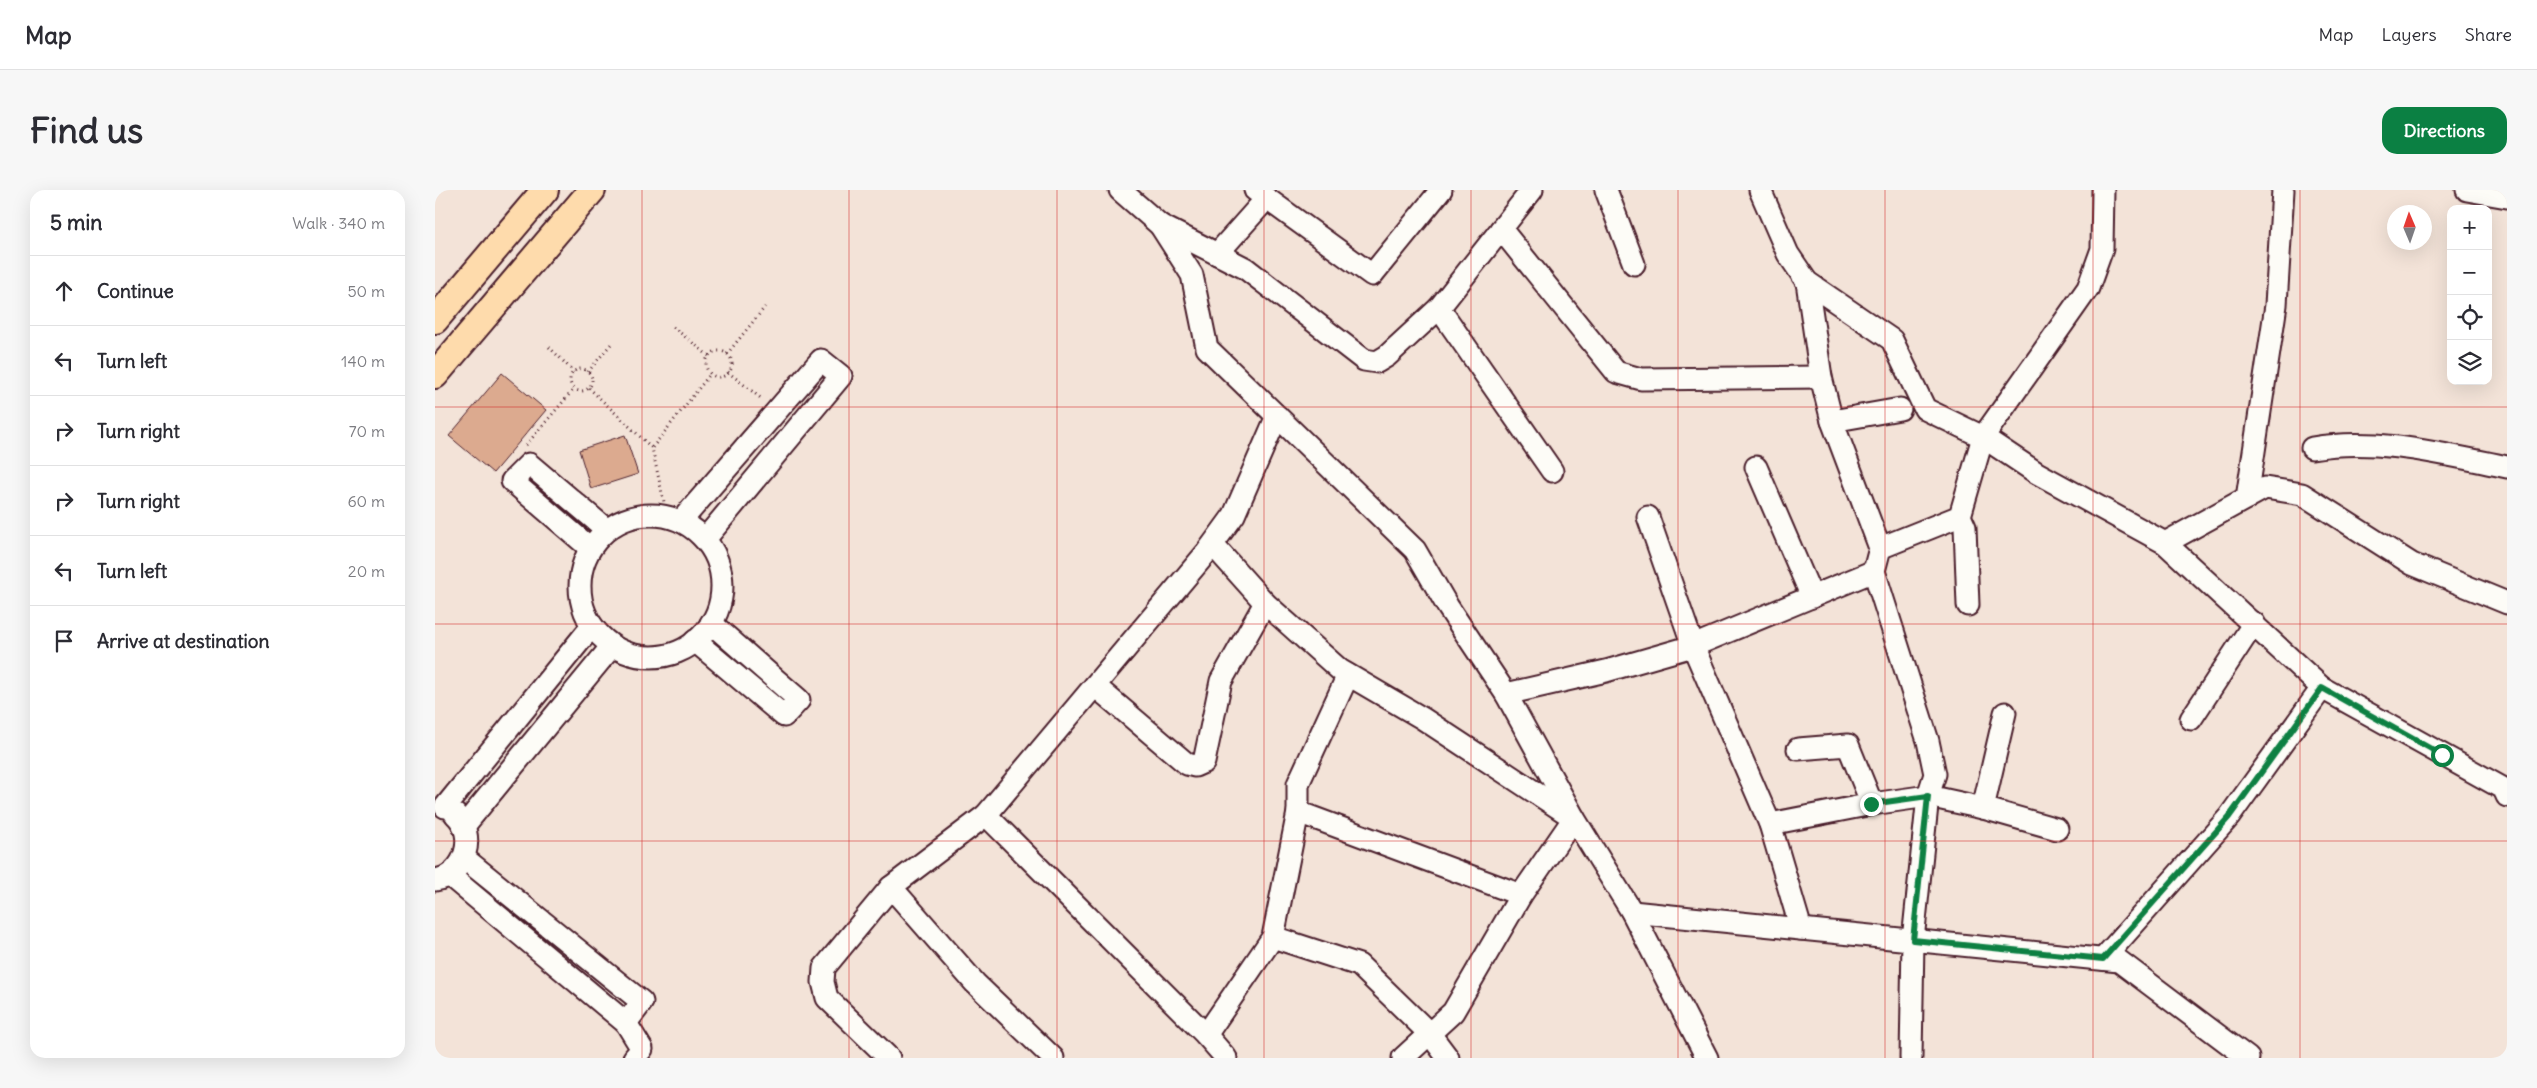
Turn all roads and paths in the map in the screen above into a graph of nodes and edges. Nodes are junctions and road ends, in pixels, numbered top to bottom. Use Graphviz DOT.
graph roads {
  1 [pos="545,190"];
  2 [pos="592,190"];
  3 [pos="1120,190"];
  4 [pos="1441,190"];
  5 [pos="1532,190"];
  6 [pos="1606,190"];
  7 [pos="1760,190"];
  8 [pos="2103,190"];
  9 [pos="2283,190"];
  10 [pos="2467,190"];
  11 [pos="1261,194"];
  12 [pos="2507,197"];
  13 [pos="1160,225"];
  14 [pos="1501,229"];
  15 [pos="1217,254"];
  16 [pos="1634,264"];
  17 [pos="1807,282"];
  18 [pos="765,307"];
  19 [pos="1439,308"];
  20 [pos="435,320"];
  21 [pos="673,327"];
  22 [pos="611,344"];
  23 [pos="549,348"];
  24 [pos="727,354"];
  25 [pos="709,356"];
  26 [pos="574,372"];
  27 [pos="588,372"];
  28 [pos="729,372"];
  29 [pos="711,374"];
  30 [pos="435,375"];
  31 [pos="1821,377"];
  32 [pos="589,388"];
  33 [pos="574,389"];
  34 [pos="1900,409"];
  35 [pos="777,411"];
  36 [pos="1277,416"];
  37 [pos="1832,421"];
  38 [pos="1983,437"];
  39 [pos="652,448"];
  40 [pos="2312,448"];
  41 [pos="529,464"];
  42 [pos="1756,467"];
  43 [pos="2507,467"];
  44 [pos="1552,471"];
  45 [pos="2247,498"];
  46 [pos="1960,516"];
  47 [pos="1648,517"];
  48 [pos="674,519"];
  49 [pos="607,530"];
  50 [pos="705,538"];
  51 [pos="2165,543"];
  52 [pos="1213,545"];
  53 [pos="590,548"];
  54 [pos="1880,548"];
  55 [pos="1874,572"];
  56 [pos="1812,597"];
  57 [pos="1265,603"];
  58 [pos="2507,603"];
  59 [pos="1968,605"];
  60 [pos="2254,623"];
  61 [pos="711,624"];
  62 [pos="592,626"];
  63 [pos="695,641"];
  64 [pos="612,646"];
  65 [pos="1693,646"];
  66 [pos="1348,675"];
  67 [pos="1095,686"];
  68 [pos="2322,688"];
  69 [pos="1506,694"];
  70 [pos="2005,712"];
  71 [pos="2191,720"];
  72 [pos="1798,749"];
  73 [pos="1928,796"];
  74 [pos="2507,796"];
  75 [pos="1871,804"];
  76 [pos="440,806"];
  77 [pos="1983,808"];
  78 [pos="1298,812"];
  79 [pos="986,815"];
  80 [pos="1574,818"];
  81 [pos="1770,824"];
  82 [pos="464,826"];
  83 [pos="2057,829"];
  84 [pos="464,858"];
  85 [pos="442,877"];
  86 [pos="891,887"];
  87 [pos="1521,895"];
  88 [pos="1632,912"];
  89 [pos="1801,929"];
  90 [pos="1273,936"];
  91 [pos="1913,940"];
  92 [pos="2103,959"];
  93 [pos="626,1023"];
  94 [pos="1430,1034"];
  95 [pos="1206,1035"];
  96 [pos="635,1058"];
  97 [pos="889,1058"];
  98 [pos="1053,1058"];
  99 [pos="1226,1058"];
  100 [pos="1403,1058"];
  101 [pos="1448,1058"];
  102 [pos="1707,1058"];
  103 [pos="1911,1058"];
  104 [pos="2248,1058"];
  1 -- 20 [label="main road"];
  2 -- 30 [label="main road"];
  3 -- 13 [label="street"];
  4 -- 11 [label="street"];
  5 -- 14 [label="street"];
  6 -- 16 [label="street"];
  7 -- 17 [label="street"];
  8 -- 38 [label="street"];
  9 -- 45 [label="street"];
  10 -- 12 [label="street"];
  11 -- 15 [label="street"];
  13 -- 15 [label="street"];
  13 -- 36 [label="street"];
  14 -- 19 [label="street"];
  14 -- 31 [label="street"];
  15 -- 19 [label="street"];
  17 -- 31 [label="street"];
  17 -- 38 [label="street"];
  18 -- 24 [label="path"];
  19 -- 44 [label="street"];
  21 -- 25 [label="path"];
  22 -- 27 [label="path"];
  23 -- 26 [label="path"];
  24 -- 25 [label="path"];
  24 -- 28 [label="path"];
  25 -- 29 [label="path"];
  26 -- 27 [label="path"];
  26 -- 33 [label="path"];
  27 -- 32 [label="path"];
  28 -- 29 [label="path"];
  28 -- 35 [label="path"];
  29 -- 39 [label="path"];
  31 -- 37 [label="street"];
  32 -- 33 [label="path"];
  32 -- 39 [label="path"];
  33 -- 41 [label="path"];
  34 -- 37 [label="street"];
  35 -- 48 [label="street"];
  35 -- 50 [label="street"];
  36 -- 52 [label="street"];
  36 -- 69 [label="street"];
  37 -- 54 [label="street"];
  38 -- 46 [label="street"];
  38 -- 51 [label="street"];
  39 -- 48 [label="path"];
  40 -- 43 [label="street"];
  41 -- 49 [label="street"];
  41 -- 53 [label="street"];
  42 -- 56 [label="street"];
  45 -- 51 [label="street"];
  45 -- 58 [label="street"];
  46 -- 54 [label="street"];
  46 -- 59 [label="street"];
  47 -- 65 [label="street"];
  48 -- 49 [label="street"];
  48 -- 50 [label="street"];
  49 -- 53 [label="street"];
  50 -- 61 [label="street"];
  51 -- 60 [label="street"];
  52 -- 57 [label="street"];
  52 -- 67 [label="street"];
  53 -- 62 [label="street"];
  54 -- 55 [label="street"];
  55 -- 56 [label="street"];
  55 -- 73 [label="street"];
  56 -- 65 [label="street"];
  57 -- 66 [label="street"];
  57 -- 67 [label="street"];
  60 -- 68 [label="street"];
  60 -- 71 [label="street"];
  61 -- 63 [label="street"];
  61 -- 63 [label="street"];
  62 -- 64 [label="street"];
  62 -- 76 [label="street"];
  63 -- 64 [label="street"];
  64 -- 82 [label="street"];
  65 -- 69 [label="street"];
  65 -- 81 [label="street"];
  66 -- 78 [label="street"];
  66 -- 80 [label="street"];
  67 -- 79 [label="street"];
  68 -- 74 [label="street"];
  68 -- 92 [label="street"];
  69 -- 80 [label="street"];
  70 -- 77 [label="street"];
  72 -- 75 [label="street"];
  73 -- 75 [label="street"];
  73 -- 77 [label="street"];
  73 -- 91 [label="street"];
  75 -- 81 [label="street"];
  76 -- 82 [label="street"];
  77 -- 83 [label="street"];
  78 -- 87 [label="street"];
  78 -- 90 [label="street"];
  79 -- 86 [label="street"];
  79 -- 95 [label="street"];
  80 -- 87 [label="street"];
  80 -- 88 [label="street"];
  81 -- 89 [label="street"];
  82 -- 84 [label="street"];
  84 -- 85 [label="street"];
  84 -- 93 [label="street"];
  85 -- 93 [label="street"];
  86 -- 97 [label="street"];
  86 -- 98 [label="street"];
  87 -- 94 [label="street"];
  88 -- 89 [label="street"];
  88 -- 102 [label="street"];
  89 -- 91 [label="street"];
  90 -- 94 [label="street"];
  90 -- 95 [label="street"];
  91 -- 92 [label="street"];
  91 -- 103 [label="street"];
  92 -- 104 [label="street"];
  93 -- 96 [label="street"];
  94 -- 100 [label="street"];
  94 -- 101 [label="street"];
  95 -- 99 [label="street"];
}
